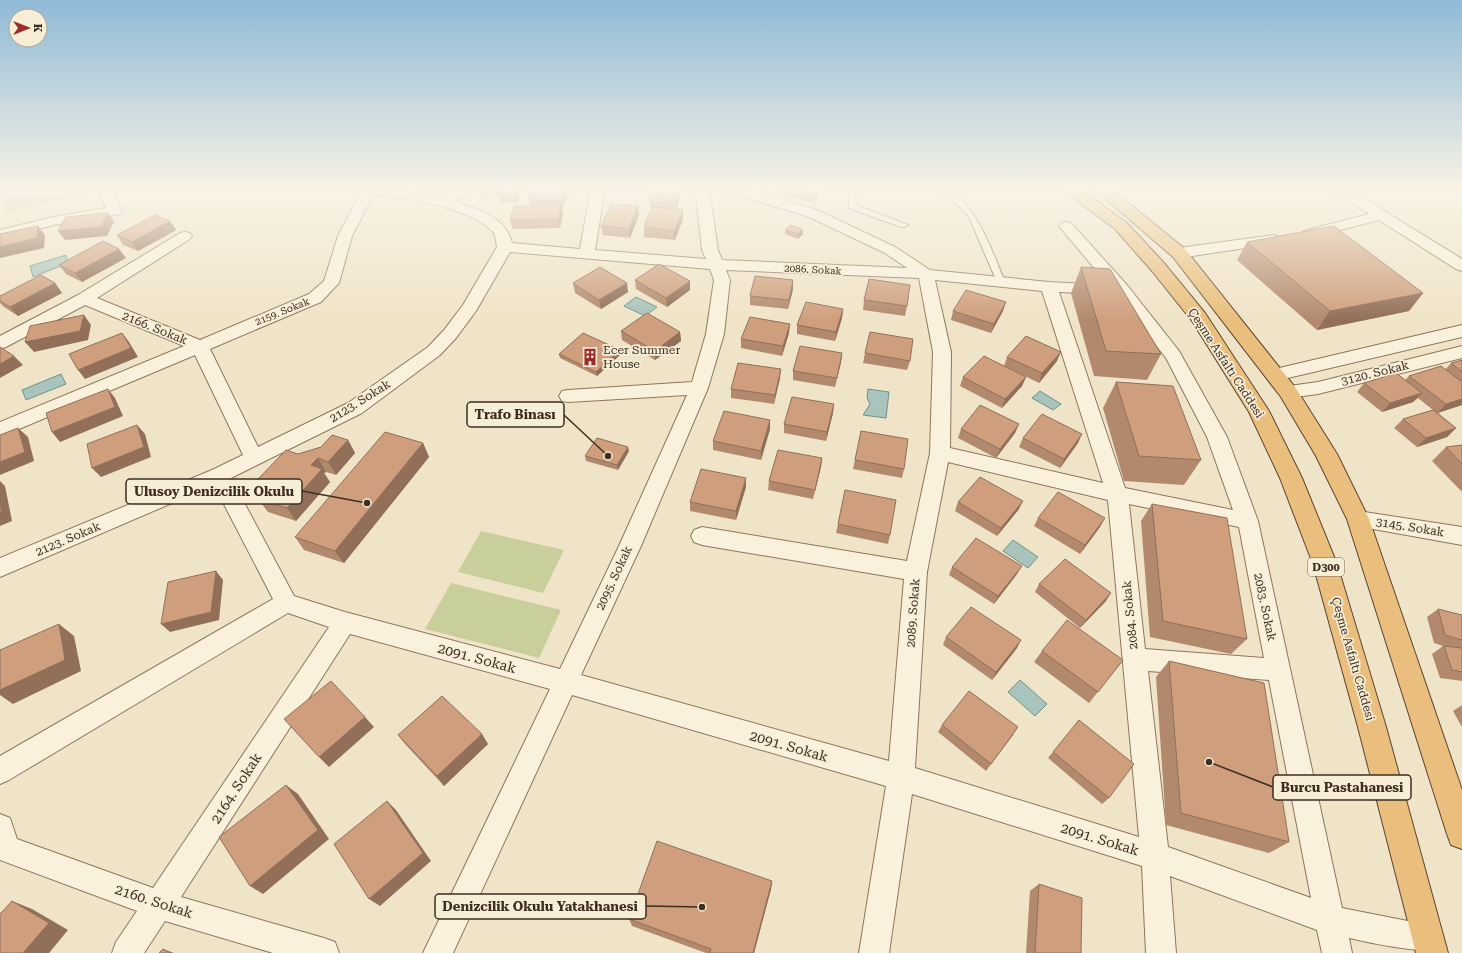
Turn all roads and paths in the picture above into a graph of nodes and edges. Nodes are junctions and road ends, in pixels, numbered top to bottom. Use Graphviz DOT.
graph roads {
  1 [pos="347,232"];
  2 [pos="500,232"];
  3 [pos="591,232"];
  4 [pos="708,232"];
  5 [pos="854,232"];
  6 [pos="979,232"];
  7 [pos="1072,232"];
  8 [pos="1127,232"];
  9 [pos="1154,232"];
  10 [pos="1312,232"];
  11 [pos="1408,232"];
  12 [pos="185,236"];
  13 [pos="505,247"];
  14 [pos="1179,253"];
  15 [pos="587,255"];
  16 [pos="716,264"];
  17 [pos="1462,266"];
  18 [pos="926,274"];
  19 [pos="1001,282"];
  20 [pos="1049,287"];
  21 [pos="1121,289"];
  22 [pos="84,299"];
  23 [pos="1462,331"];
  24 [pos="0,343"];
  25 [pos="200,346"];
  26 [pos="1462,352"];
  27 [pos="1282,384"];
  28 [pos="699,388"];
  29 [pos="568,396"];
  30 [pos="0,430"];
  31 [pos="940,453"];
  32 [pos="254,458"];
  33 [pos="218,475"];
  34 [pos="1117,494"];
  35 [pos="1358,519"];
  36 [pos="1248,521"];
  37 [pos="702,536"];
  38 [pos="1462,536"];
  39 [pos="0,568"];
  40 [pos="916,572"];
  41 [pos="286,603"];
  42 [pos="345,622"];
  43 [pos="1135,660"];
  44 [pos="1278,670"];
  45 [pos="565,682"];
  46 [pos="0,771"];
  47 [pos="901,777"];
  48 [pos="0,828"];
  49 [pos="1462,834"];
  50 [pos="1155,856"];
  51 [pos="160,905"];
  52 [pos="1331,920"];
  53 [pos="1430,946"];
  54 [pos="127,953"];
  55 [pos="324,953"];
  56 [pos="438,953"];
  57 [pos="874,953"];
  58 [pos="1161,953"];
  59 [pos="1337,953"];
  1 -- 25 [label="street, 2159. Sokak"];
  2 -- 13 [label="street"];
  3 -- 15 [label="street"];
  4 -- 16 [label="street, 2095. Sokak"];
  5 -- 18 [label="street"];
  6 -- 19 [label="lane"];
  7 -- 21 [label="street, 2083. Sokak"];
  8 -- 53 [label="highway, Çeşme Asfaltı Caddesi / D300"];
  9 -- 14 [label="highway"];
  10 -- 14 [label="street"];
  11 -- 17 [label="street"];
  12 -- 22 [label="street"];
  13 -- 15 [label="street, 2086. Sokak"];
  13 -- 32 [label="street, 2123. Sokak"];
  14 -- 27 [label="highway"];
  15 -- 16 [label="street, 2086. Sokak"];
  16 -- 18 [label="street, 2086. Sokak"];
  16 -- 28 [label="street, 2095. Sokak"];
  18 -- 19 [label="street, 2086. Sokak"];
  18 -- 31 [label="street, 2089. Sokak"];
  19 -- 20 [label="street, 2086. Sokak"];
  20 -- 21 [label="street, 2086. Sokak"];
  20 -- 34 [label="street, 2084. Sokak"];
  21 -- 36 [label="street, 2083. Sokak"];
  22 -- 24 [label="street"];
  22 -- 25 [label="street, 2166. Sokak"];
  23 -- 27 [label="street"];
  25 -- 30 [label="street, 2159. Sokak"];
  25 -- 32 [label="street, 2166. Sokak"];
  26 -- 27 [label="street, 3120. Sokak"];
  27 -- 35 [label="highway"];
  28 -- 29 [label="street"];
  28 -- 45 [label="street, 2095. Sokak"];
  31 -- 34 [label="street"];
  31 -- 40 [label="street, 2089. Sokak"];
  32 -- 33 [label="street, 2123. Sokak"];
  33 -- 39 [label="street, 2123. Sokak"];
  33 -- 41 [label="street"];
  34 -- 36 [label="street"];
  34 -- 43 [label="street, 2084. Sokak"];
  35 -- 38 [label="street, 3145. Sokak"];
  35 -- 49 [label="highway"];
  36 -- 44 [label="street, 2083. Sokak"];
  37 -- 40 [label="street"];
  40 -- 47 [label="street, 2089. Sokak"];
  41 -- 42 [label="street, 2091. Sokak"];
  41 -- 46 [label="street"];
  42 -- 45 [label="street, 2091. Sokak"];
  42 -- 51 [label="street, 2164. Sokak"];
  43 -- 44 [label="street"];
  43 -- 50 [label="street, 2084. Sokak"];
  44 -- 52 [label="street, 2083. Sokak"];
  45 -- 47 [label="street, 2091. Sokak"];
  45 -- 56 [label="street, 2095. Sokak"];
  47 -- 50 [label="street, 2091. Sokak"];
  47 -- 57 [label="street, 2089. Sokak"];
  48 -- 51 [label="street, 2160. Sokak"];
  50 -- 52 [label="street, 2091. Sokak"];
  50 -- 58 [label="street, 2084. Sokak"];
  51 -- 54 [label="street, 2164. Sokak"];
  51 -- 55 [label="street, 2160. Sokak"];
  52 -- 53 [label="street, 2091. Sokak"];
  52 -- 59 [label="street, 2083. Sokak"];
}
